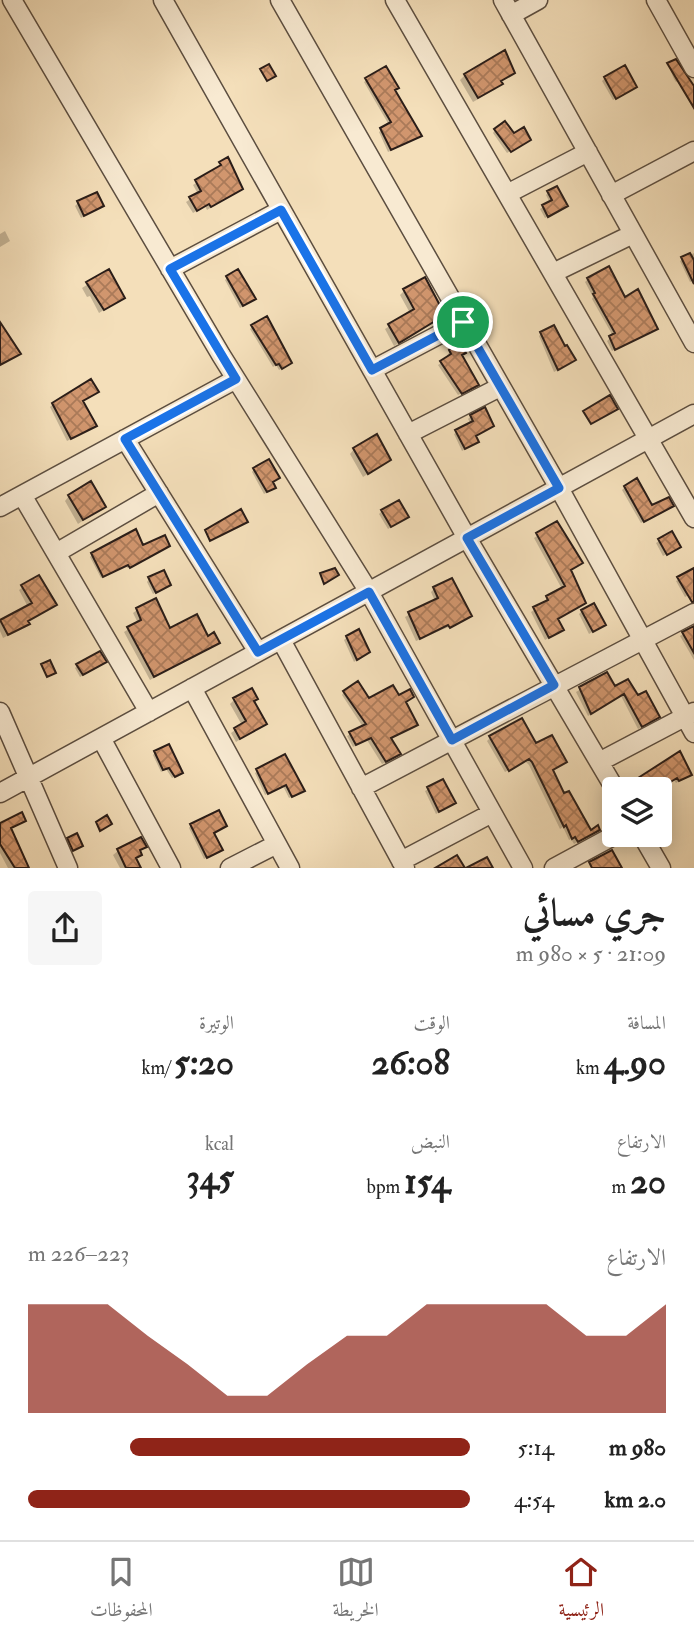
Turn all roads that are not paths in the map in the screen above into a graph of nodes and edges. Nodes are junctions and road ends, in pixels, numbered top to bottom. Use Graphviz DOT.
graph roads {
  1 [pos="12,0"];
  2 [pos="163,0"];
  3 [pos="280,0"];
  4 [pos="395,0"];
  5 [pos="538,0"];
  6 [pos="656,0"];
  7 [pos="507,7"];
  8 [pos="688,42"];
  9 [pos="694,68"];
  10 [pos="694,151"];
  11 [pos="588,152"];
  12 [pos="507,194"];
  13 [pos="611,195"];
  14 [pos="281,210"];
  15 [pos="633,234"];
  16 [pos="170,269"];
  17 [pos="553,273"];
  18 [pos="463,322"];
  19 [pos="694,343"];
  20 [pos="372,370"];
  21 [pos="236,379"];
  22 [pos="500,387"];
  23 [pos="694,414"];
  24 [pos="408,435"];
  25 [pos="650,438"];
  26 [pos="125,439"];
  27 [pos="559,488"];
  28 [pos="159,493"];
  29 [pos="22,495"];
  30 [pos="0,507"];
  31 [pos="694,518"];
  32 [pos="467,538"];
  33 [pos="57,553"];
  34 [pos="369,592"];
  35 [pos="694,613"];
  36 [pos="281,640"];
  37 [pos="643,640"];
  38 [pos="258,652"];
  39 [pos="554,685"];
  40 [pos="192,688"];
  41 [pos="0,712"];
  42 [pos="149,712"];
  43 [pos="691,720"];
  44 [pos="101,738"];
  45 [pos="452,740"];
  46 [pos="599,762"];
  47 [pos="608,777"];
  48 [pos="28,778"];
  49 [pos="361,788"];
  50 [pos="0,793"];
  51 [pos="492,813"];
  52 [pos="602,842"];
  53 [pos="277,844"];
  54 [pos="649,847"];
  55 [pos="403,864"];
  56 [pos="68,868"];
  57 [pos="171,868"];
  58 [pos="230,868"];
  59 [pos="290,868"];
  60 [pos="523,868"];
  61 [pos="554,868"];
  62 [pos="661,868"];
  1 -- 16 [label="street"];
  2 -- 14 [label="street"];
  3 -- 18 [label="street"];
  4 -- 12 [label="street"];
  5 -- 7 [label="street"];
  6 -- 8 [label="street"];
  7 -- 11 [label="street"];
  8 -- 9 [label="street"];
  10 -- 13 [label="street"];
  11 -- 12 [label="street"];
  11 -- 13 [label="street"];
  12 -- 17 [label="street"];
  13 -- 15 [label="street"];
  14 -- 16 [label="street"];
  14 -- 20 [label="street"];
  15 -- 17 [label="street"];
  15 -- 19 [label="street"];
  16 -- 21 [label="street"];
  17 -- 25 [label="street"];
  18 -- 20 [label="street"];
  18 -- 22 [label="street"];
  20 -- 24 [label="street"];
  21 -- 26 [label="street"];
  21 -- 34 [label="street"];
  22 -- 24 [label="street"];
  22 -- 27 [label="street"];
  23 -- 25 [label="street"];
  24 -- 32 [label="street"];
  25 -- 27 [label="street"];
  25 -- 31 [label="street"];
  26 -- 28 [label="street"];
  26 -- 29 [label="street"];
  27 -- 32 [label="street"];
  27 -- 37 [label="street"];
  28 -- 33 [label="street"];
  28 -- 38 [label="street"];
  29 -- 30 [label="street"];
  29 -- 33 [label="street"];
  32 -- 34 [label="street"];
  32 -- 39 [label="street"];
  33 -- 42 [label="street"];
  34 -- 36 [label="street"];
  34 -- 45 [label="street"];
  35 -- 37 [label="street"];
  36 -- 38 [label="street"];
  36 -- 49 [label="street"];
  37 -- 39 [label="street"];
  37 -- 43 [label="street"];
  38 -- 40 [label="street"];
  39 -- 45 [label="street"];
  39 -- 46 [label="street"];
  40 -- 42 [label="street"];
  40 -- 53 [label="street"];
  41 -- 48 [label="street"];
  42 -- 44 [label="street"];
  43 -- 46 [label="street"];
  44 -- 48 [label="street"];
  44 -- 57 [label="street"];
  45 -- 49 [label="street"];
  45 -- 51 [label="street"];
  46 -- 47 [label="street"];
  48 -- 50 [label="street"];
  48 -- 56 [label="street"];
  49 -- 55 [label="street"];
  51 -- 55 [label="street"];
  51 -- 60 [label="street"];
  52 -- 61 [label="street"];
  53 -- 58 [label="street"];
  53 -- 59 [label="street"];
  54 -- 62 [label="street"];
}
